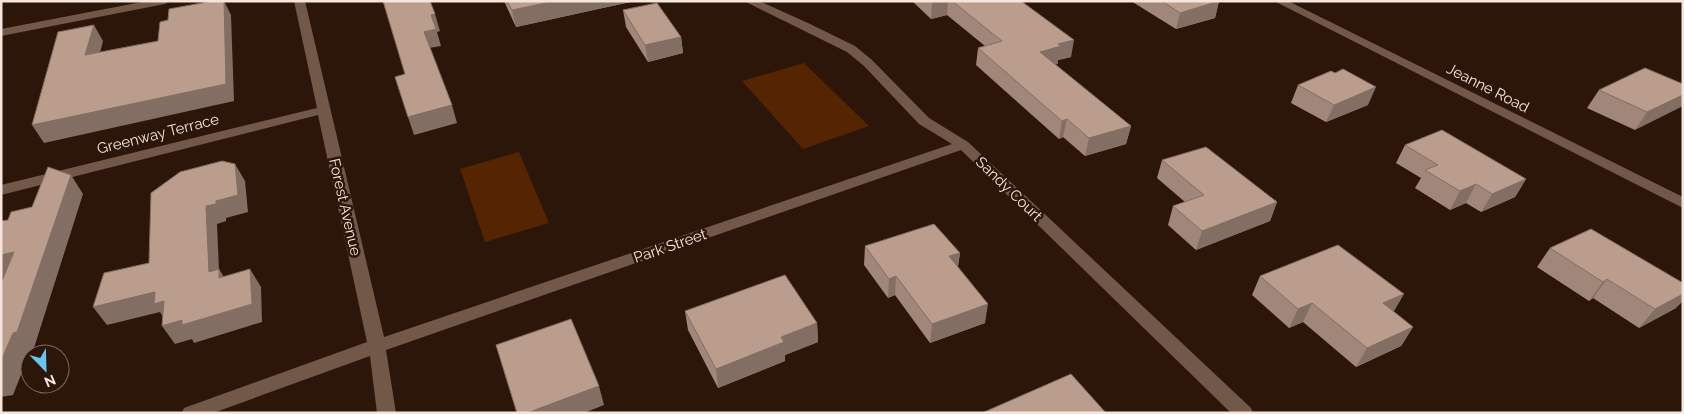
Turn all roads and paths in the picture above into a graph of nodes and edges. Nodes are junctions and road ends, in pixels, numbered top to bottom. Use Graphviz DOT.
graph roads {
  1 [pos="165,1"];
  2 [pos="299,1"];
  3 [pos="749,1"];
  4 [pos="1279,1"];
  5 [pos="1,33"];
  6 [pos="323,110"];
  7 [pos="963,145"];
  8 [pos="1,190"];
  9 [pos="1683,203"];
  10 [pos="377,346"];
  11 [pos="191,413"];
  12 [pos="387,413"];
  13 [pos="1244,413"];
  1 -- 5 [label="street"];
  2 -- 6 [label="street, Forest Avenue"];
  3 -- 7 [label="street, Sandy Court"];
  4 -- 9 [label="street, Jeanne Road"];
  6 -- 8 [label="street, Greenway Terrace"];
  6 -- 10 [label="street, Forest Avenue"];
  7 -- 10 [label="street, Park Street"];
  7 -- 13 [label="street, Sandy Court"];
  10 -- 11 [label="street, Park Street"];
  10 -- 12 [label="street, Forest Avenue"];
}
